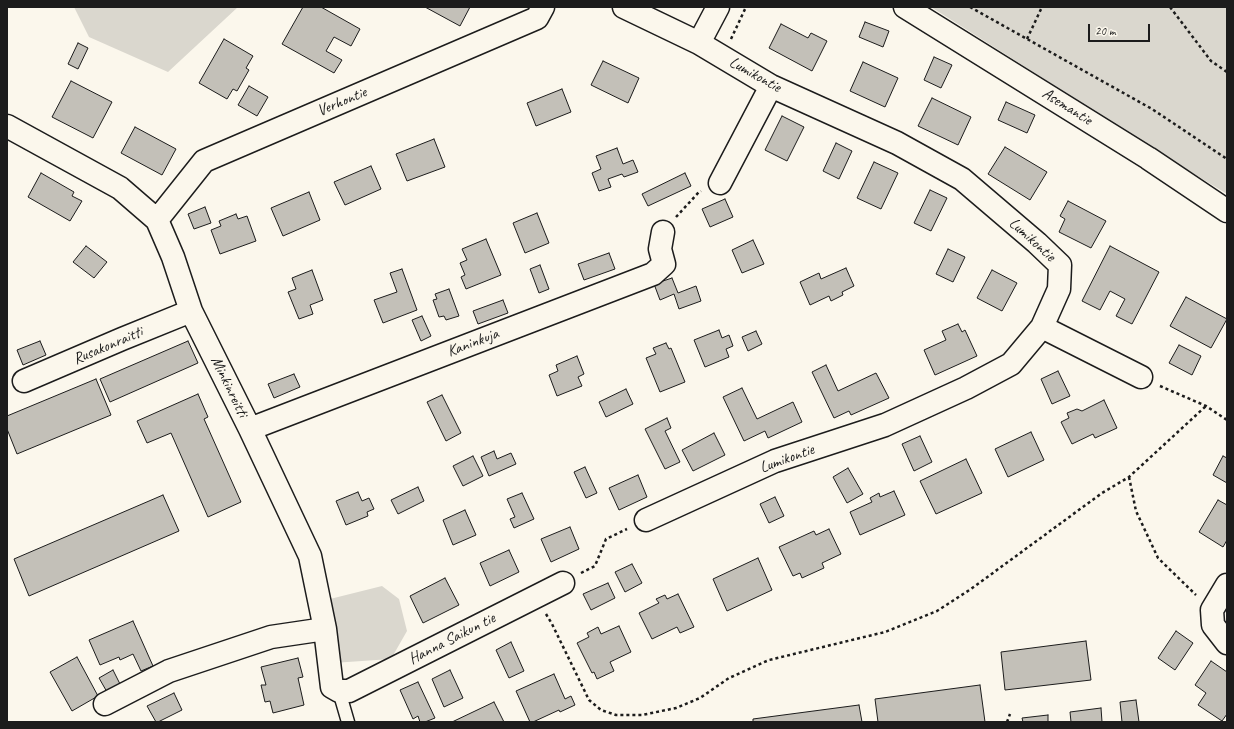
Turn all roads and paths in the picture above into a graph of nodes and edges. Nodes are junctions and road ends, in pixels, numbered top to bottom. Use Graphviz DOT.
graph roads {
  1 [pos="543,7"];
  2 [pos="624,7"];
  3 [pos="718,7"];
  4 [pos="746,7"];
  5 [pos="905,7"];
  6 [pos="970,7"];
  7 [pos="1042,7"];
  8 [pos="1170,7"];
  9 [pos="1027,39"];
  10 [pos="699,43"];
  11 [pos="723,57"];
  12 [pos="1227,72"];
  13 [pos="772,86"];
  14 [pos="7,126"];
  15 [pos="1227,159"];
  16 [pos="720,183"];
  17 [pos="1227,211"];
  18 [pos="158,220"];
  19 [pos="663,232"];
  20 [pos="192,311"];
  21 [pos="1042,327"];
  22 [pos="1141,378"];
  23 [pos="24,381"];
  24 [pos="1206,406"];
  25 [pos="1227,420"];
  26 [pos="250,429"];
  27 [pos="1129,477"];
  28 [pos="646,520"];
  29 [pos="563,583"];
  30 [pos="1227,585"];
  31 [pos="534,598"];
  32 [pos="1212,610"];
  33 [pos="325,629"];
  34 [pos="1227,643"];
  35 [pos="339,691"];
  36 [pos="105,704"];
  37 [pos="1010,714"];
  38 [pos="348,722"];
  39 [pos="1007,722"];
  1 -- 18 [label="street, Verhontie"];
  2 -- 10 [label="street, Lumikontie"];
  3 -- 10 [label="street"];
  4 -- 11 [label="path"];
  5 -- 17 [label="street, Asemantie"];
  6 -- 9 [label="path"];
  7 -- 9 [label="path"];
  8 -- 12 [label="path"];
  9 -- 15 [label="path"];
  10 -- 11 [label="street, Lumikontie"];
  11 -- 13 [label="street, Lumikontie"];
  13 -- 16 [label="street"];
  13 -- 21 [label="street, Lumikontie"];
  14 -- 18 [label="street, Minkinreitti"];
  16 -- 19 [label="path"];
  18 -- 20 [label="street, Minkinreitti"];
  19 -- 26 [label="street, Kaninkuja"];
  20 -- 23 [label="street, Rusakonraitti"];
  20 -- 26 [label="street, Minkinreitti"];
  21 -- 22 [label="street"];
  21 -- 28 [label="street, Lumikontie"];
  22 -- 24 [label="path"];
  24 -- 25 [label="path"];
  24 -- 27 [label="path"];
  26 -- 33 [label="street, Minkinreitti"];
  27 -- 31 [label="path"];
  27 -- 32 [label="path"];
  28 -- 29 [label="path"];
  29 -- 31 [label="street, Hanna Saikun tie"];
  30 -- 32 [label="street"];
  31 -- 35 [label="street, Hanna Saikun tie"];
  32 -- 34 [label="street"];
  33 -- 35 [label="street, Minkinreitti"];
  33 -- 36 [label="street"];
  35 -- 38 [label="lane, Minkinreitti"];
  37 -- 39 [label="path"];
}
